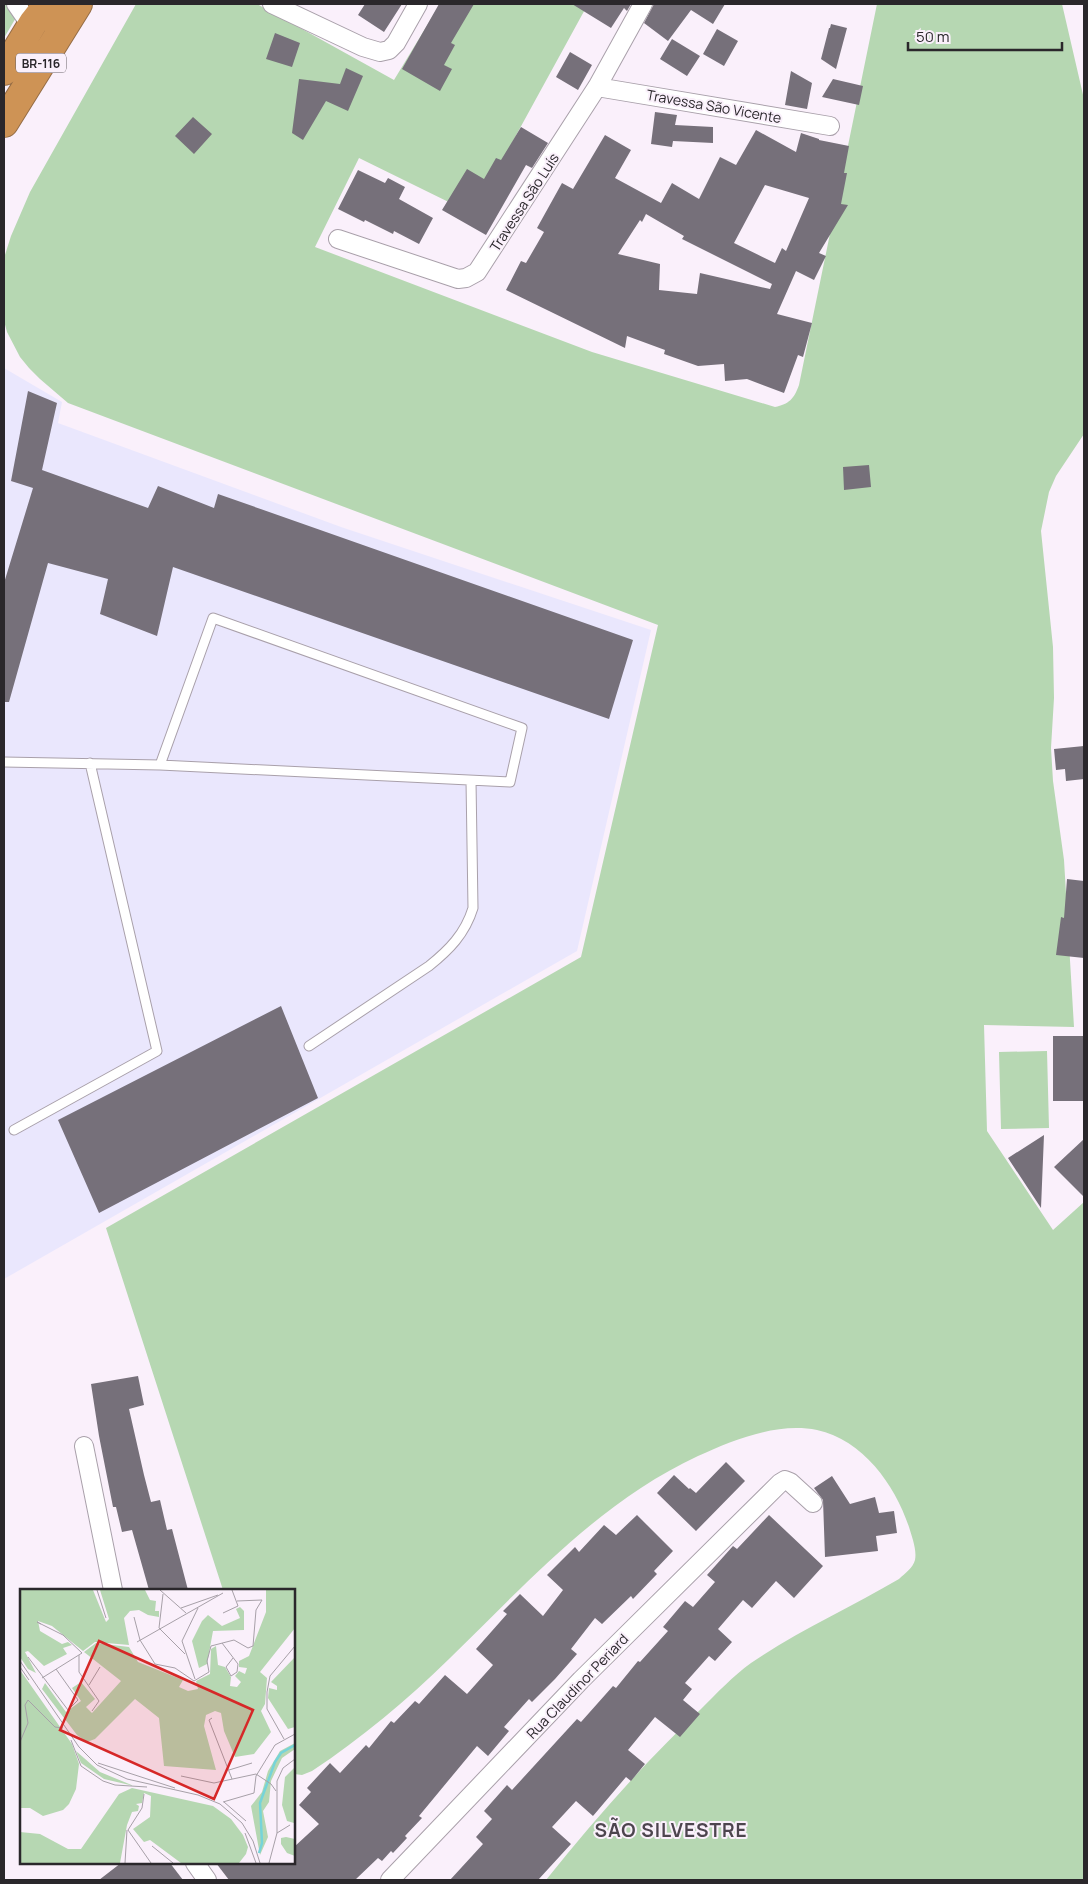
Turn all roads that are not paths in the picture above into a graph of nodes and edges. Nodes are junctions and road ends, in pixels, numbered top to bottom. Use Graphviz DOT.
graph roads {
  1 [pos="78,4"];
  2 [pos="272,4"];
  3 [pos="418,4"];
  4 [pos="644,4"];
  5 [pos="32,10"];
  6 [pos="4,71"];
  7 [pos="597,87"];
  8 [pos="4,123"];
  9 [pos="830,126"];
  10 [pos="338,239"];
  11 [pos="4,762"];
  12 [pos="90,763"];
  13 [pos="160,765"];
  14 [pos="471,781"];
  15 [pos="309,1046"];
  16 [pos="14,1130"];
  17 [pos="84,1446"];
  18 [pos="813,1504"];
  19 [pos="114,1589"];
  20 [pos="196,1864"];
  21 [pos="207,1880"];
  22 [pos="390,1880"];
  1 -- 8 [label="highway, BR-116"];
  2 -- 3 [label="street"];
  4 -- 7 [label="street, Travessa São Luís"];
  5 -- 6 [label="highway, BR-116"];
  7 -- 9 [label="street, Travessa São Vicente"];
  7 -- 10 [label="street, Travessa São Luís"];
  11 -- 12 [label="lane"];
  12 -- 13 [label="lane"];
  12 -- 16 [label="lane"];
  13 -- 14 [label="lane"];
  13 -- 14 [label="lane"];
  14 -- 15 [label="lane"];
  17 -- 19 [label="street"];
  18 -- 22 [label="street, Rua Claudinor Periard"];
  20 -- 21 [label="street"];
}
